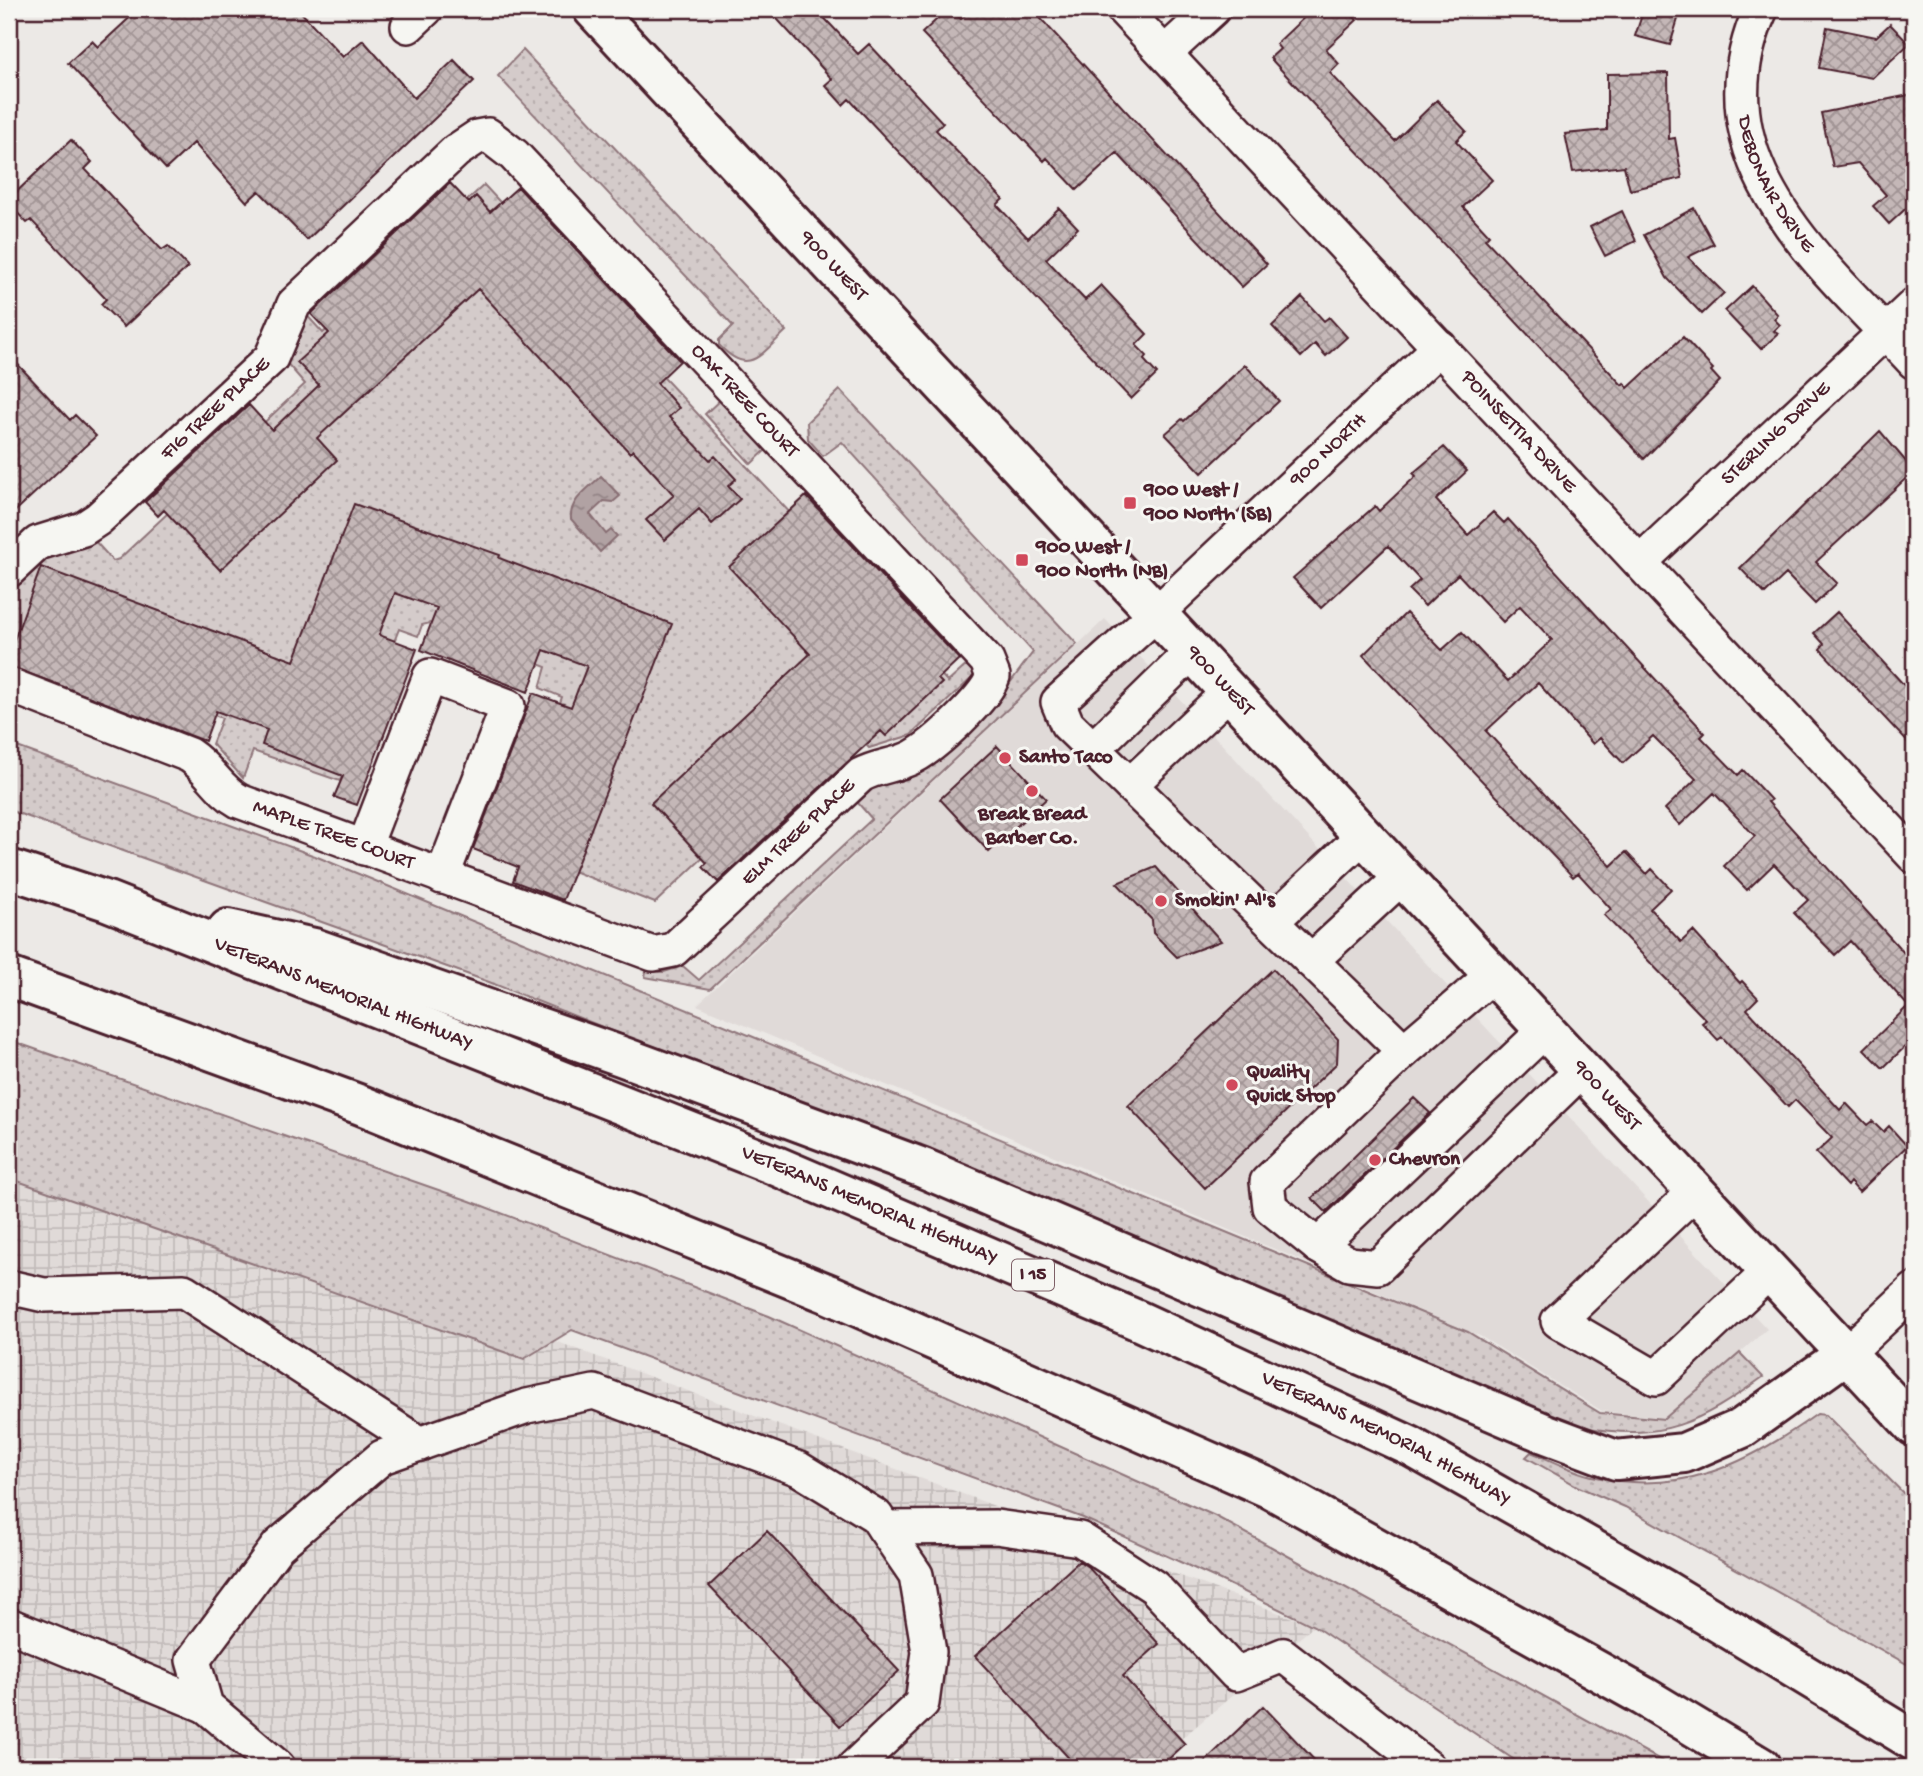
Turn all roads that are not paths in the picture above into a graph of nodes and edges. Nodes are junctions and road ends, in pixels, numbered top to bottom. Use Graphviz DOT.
graph roads {
  1 [pos="593,9"];
  2 [pos="1123,9"];
  3 [pos="1213,9"];
  4 [pos="1761,9"];
  5 [pos="1165,53"];
  6 [pos="488,135"];
  7 [pos="1914,305"];
  8 [pos="1886,331"];
  9 [pos="1440,347"];
  10 [pos="1914,362"];
  11 [pos="1640,562"];
  12 [pos="9,570"];
  13 [pos="1157,613"];
  14 [pos="1193,651"];
  15 [pos="993,676"];
  16 [pos="9,685"];
  17 [pos="1230,691"];
  18 [pos="1093,749"];
  19 [pos="1130,785"];
  20 [pos="1364,835"];
  21 [pos="364,848"];
  22 [pos="1914,856"];
  23 [pos="9,869"];
  24 [pos="1403,876"];
  25 [pos="442,877"];
  26 [pos="107,901"];
  27 [pos="1271,922"];
  28 [pos="673,950"];
  29 [pos="1311,961"];
  30 [pos="1494,974"];
  31 [pos="9,977"];
  32 [pos="1546,1029"];
  33 [pos="1404,1051"];
  34 [pos="1583,1069"];
  35 [pos="1696,1191"];
  36 [pos="1318,1246"];
  37 [pos="1770,1271"];
  38 [pos="9,1287"];
  39 [pos="1914,1290"];
  40 [pos="1846,1354"];
  41 [pos="1914,1426"];
  42 [pos="420,1444"];
  43 [pos="884,1528"];
  44 [pos="9,1625"];
  45 [pos="206,1706"];
  46 [pos="1914,1741"];
  47 [pos="278,1767"];
  48 [pos="854,1767"];
  49 [pos="1428,1767"];
  50 [pos="1761,1767"];
  1 -- 13 [label="main road, 900 WEST"];
  2 -- 5 [label="street, POINSETTIA DRIVE"];
  3 -- 5 [label="street"];
  4 -- 8 [label="street, DEBONAIR DRIVE"];
  5 -- 9 [label="street, POINSETTIA DRIVE"];
  6 -- 12 [label="street, FIG TREE PLACE"];
  6 -- 15 [label="street, OAK TREE COURT"];
  7 -- 8 [label="street, STERLING DRIVE"];
  8 -- 10 [label="street, DEBONAIR DRIVE"];
  8 -- 11 [label="street, STERLING DRIVE"];
  9 -- 11 [label="street, POINSETTIA DRIVE"];
  9 -- 13 [label="street, 900 NORTH"];
  11 -- 22 [label="street, POINSETTIA DRIVE"];
  13 -- 14 [label="main road, 900 WEST"];
  13 -- 18 [label="street, 900 NORTH"];
  14 -- 17 [label="main road, 900 WEST"];
  14 -- 18 [label="street"];
  15 -- 28 [label="street, ELM TREE PLACE"];
  16 -- 21 [label="street, MAPLE TREE COURT"];
  17 -- 19 [label="street"];
  17 -- 20 [label="main road, 900 WEST"];
  18 -- 19 [label="street"];
  19 -- 27 [label="street"];
  20 -- 24 [label="main road, 900 WEST"];
  20 -- 27 [label="street"];
  21 -- 25 [label="street, MAPLE TREE COURT"];
  21 -- 25 [label="street"];
  23 -- 26 [label="main road, VETERANS MEMORIAL HIGHWAY / I 15"];
  24 -- 29 [label="street"];
  24 -- 30 [label="main road, 900 WEST"];
  25 -- 28 [label="street, MAPLE TREE COURT"];
  26 -- 40 [label="main road"];
  26 -- 46 [label="main road, VETERANS MEMORIAL HIGHWAY / I 15"];
  27 -- 29 [label="street"];
  29 -- 33 [label="street"];
  30 -- 32 [label="main road, 900 WEST"];
  30 -- 33 [label="street"];
  31 -- 50 [label="main road"];
  32 -- 34 [label="main road, 900 WEST"];
  32 -- 36 [label="street"];
  33 -- 36 [label="street"];
  34 -- 35 [label="main road, 900 WEST"];
  34 -- 36 [label="street"];
  35 -- 37 [label="main road, 900 WEST"];
  35 -- 37 [label="street"];
  37 -- 40 [label="main road, 900 WEST"];
  38 -- 42 [label="street"];
  39 -- 40 [label="street"];
  40 -- 41 [label="main road, 900 WEST"];
  42 -- 43 [label="street"];
  42 -- 45 [label="street"];
  43 -- 48 [label="street"];
  43 -- 49 [label="street"];
  44 -- 45 [label="street"];
  45 -- 47 [label="street"];
}
